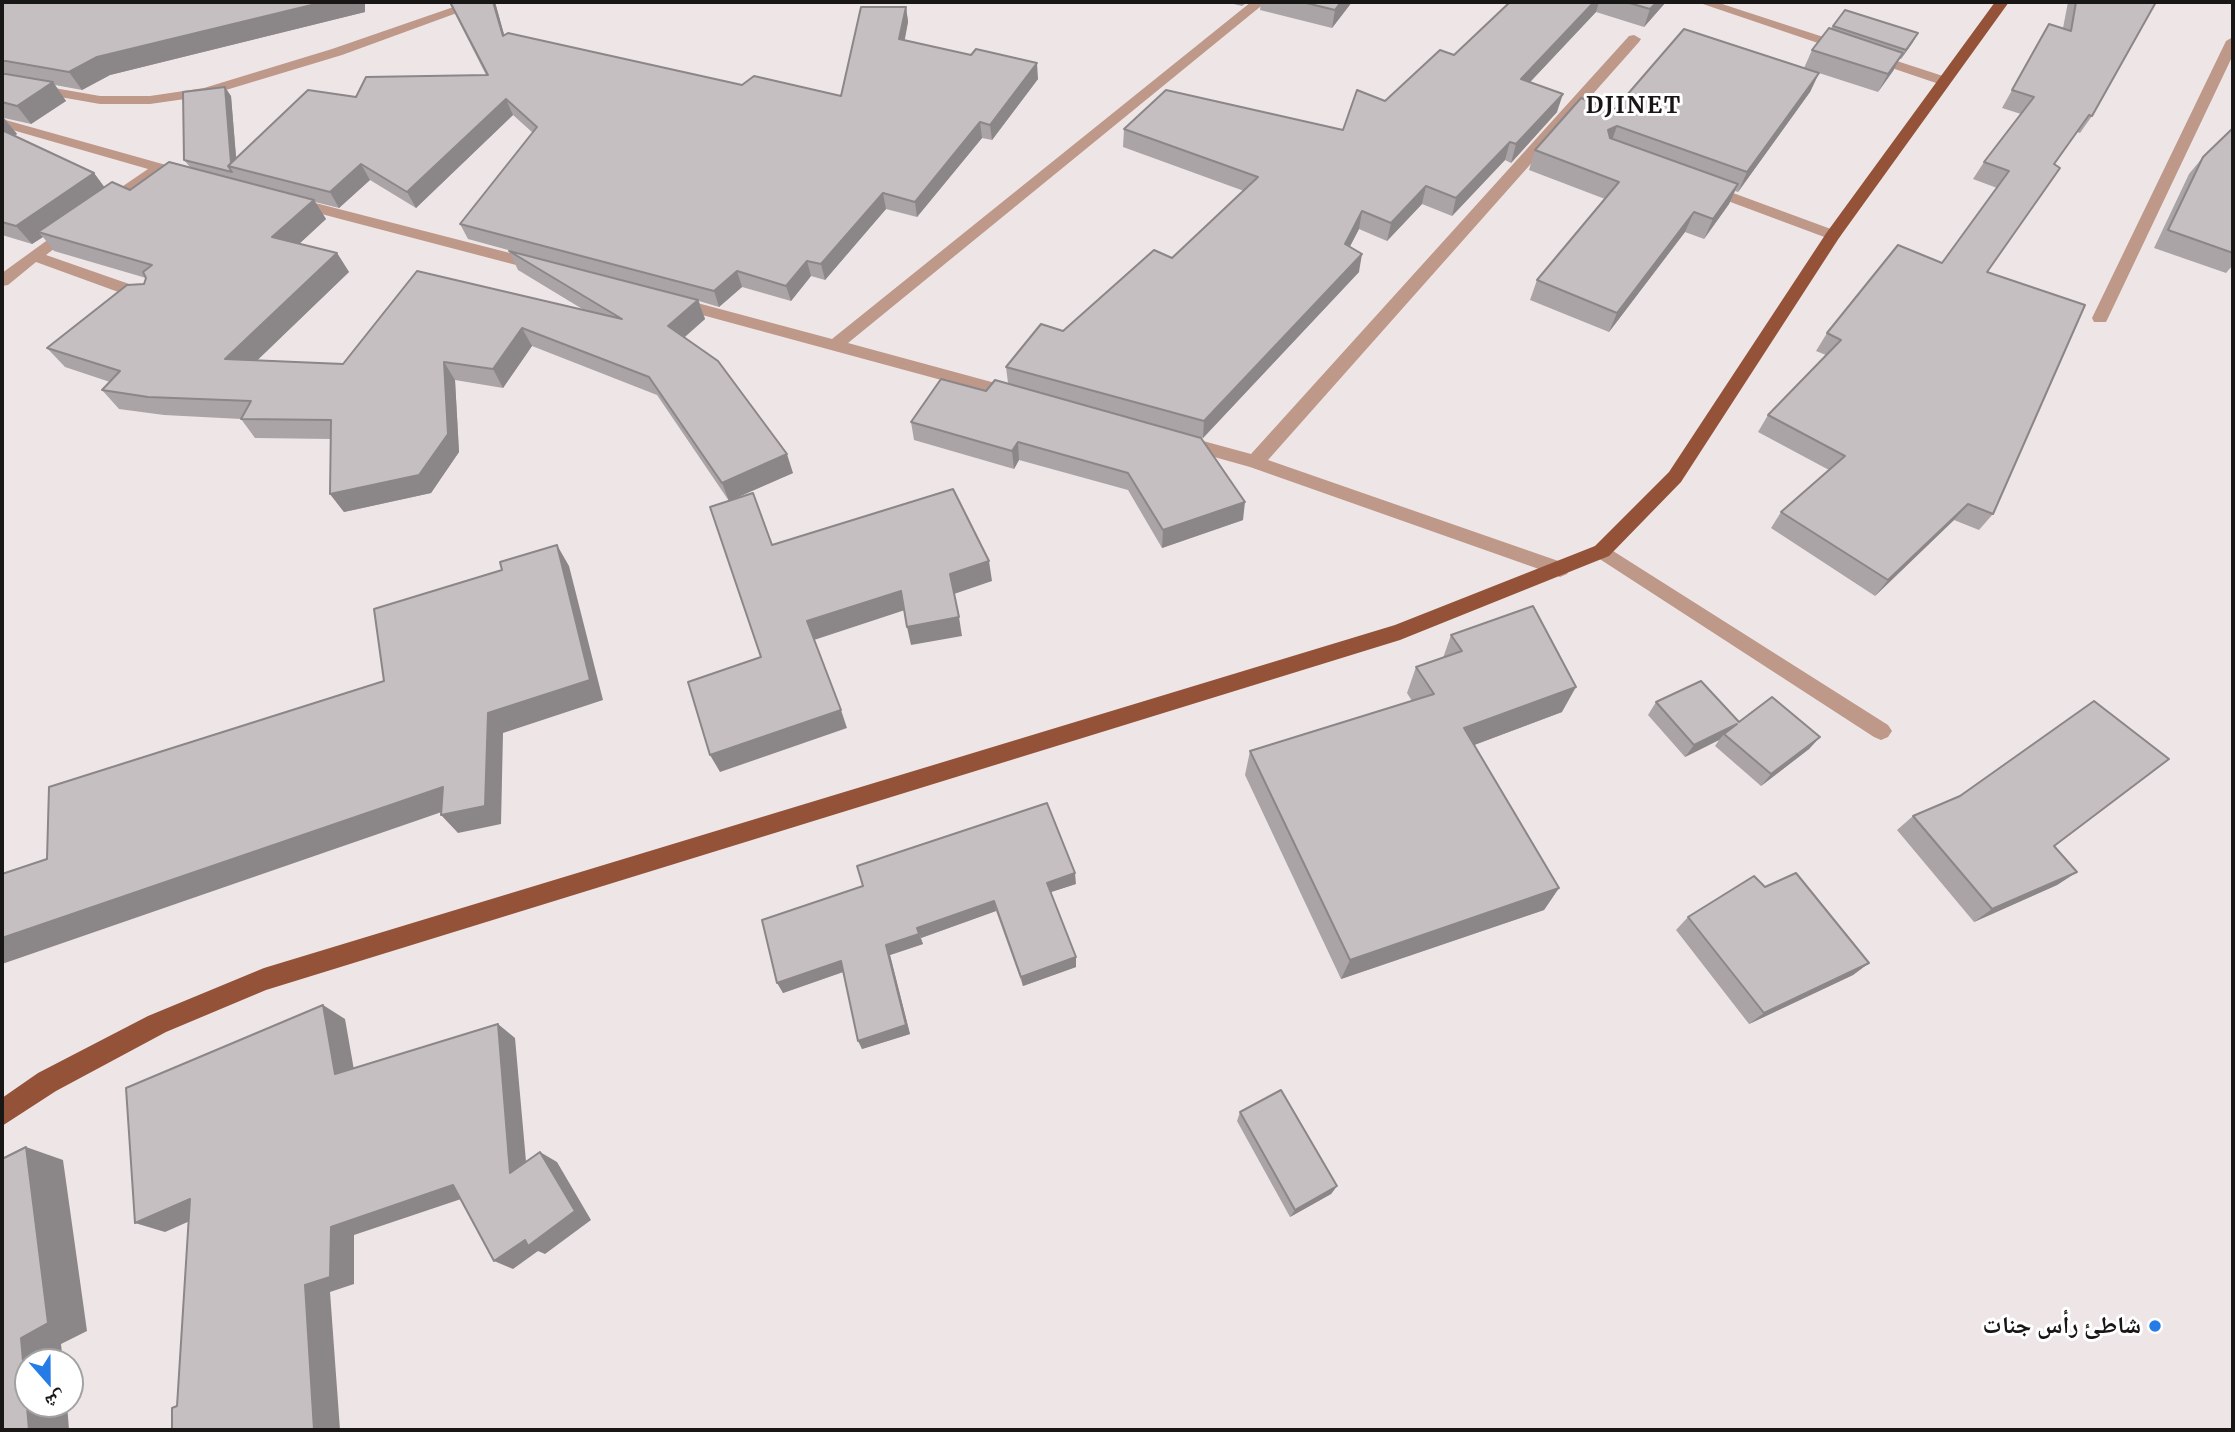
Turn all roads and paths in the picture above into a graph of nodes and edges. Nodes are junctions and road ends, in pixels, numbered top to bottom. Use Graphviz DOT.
graph roads {
  1 [pos="480,2"];
  2 [pos="1259,2"];
  3 [pos="1704,2"];
  4 [pos="2003,2"];
  5 [pos="1634,39"];
  6 [pos="2233,41"];
  7 [pos="1944,82"];
  8 [pos="2,87"];
  9 [pos="2,122"];
  10 [pos="160,168"];
  11 [pos="200,178"];
  12 [pos="1696,184"];
  13 [pos="279,198"];
  14 [pos="1833,235"];
  15 [pos="34,256"];
  16 [pos="555,270"];
  17 [pos="2,281"];
  18 [pos="151,298"];
  19 [pos="660,298"];
  20 [pos="2100,318"];
  21 [pos="835,345"];
  22 [pos="1030,398"];
  23 [pos="1162,435"];
  24 [pos="1255,462"];
  25 [pos="1602,551"];
  26 [pos="1560,569"];
  27 [pos="1881,731"];
  28 [pos="2,1113"];
  1 -- 8 [label="street"];
  2 -- 21 [label="street"];
  3 -- 7 [label="street"];
  4 -- 7 [label="main road"];
  5 -- 24 [label="street"];
  6 -- 20 [label="street"];
  7 -- 14 [label="main road"];
  9 -- 10 [label="street"];
  10 -- 11 [label="street"];
  10 -- 15 [label="street"];
  12 -- 14 [label="street"];
  13 -- 16 [label="street"];
  14 -- 25 [label="main road"];
  15 -- 17 [label="street"];
  15 -- 18 [label="street"];
  19 -- 21 [label="street"];
  21 -- 22 [label="street"];
  23 -- 24 [label="street"];
  24 -- 26 [label="street"];
  25 -- 26 [label="main road"];
  25 -- 27 [label="street"];
  26 -- 28 [label="main road"];
}
